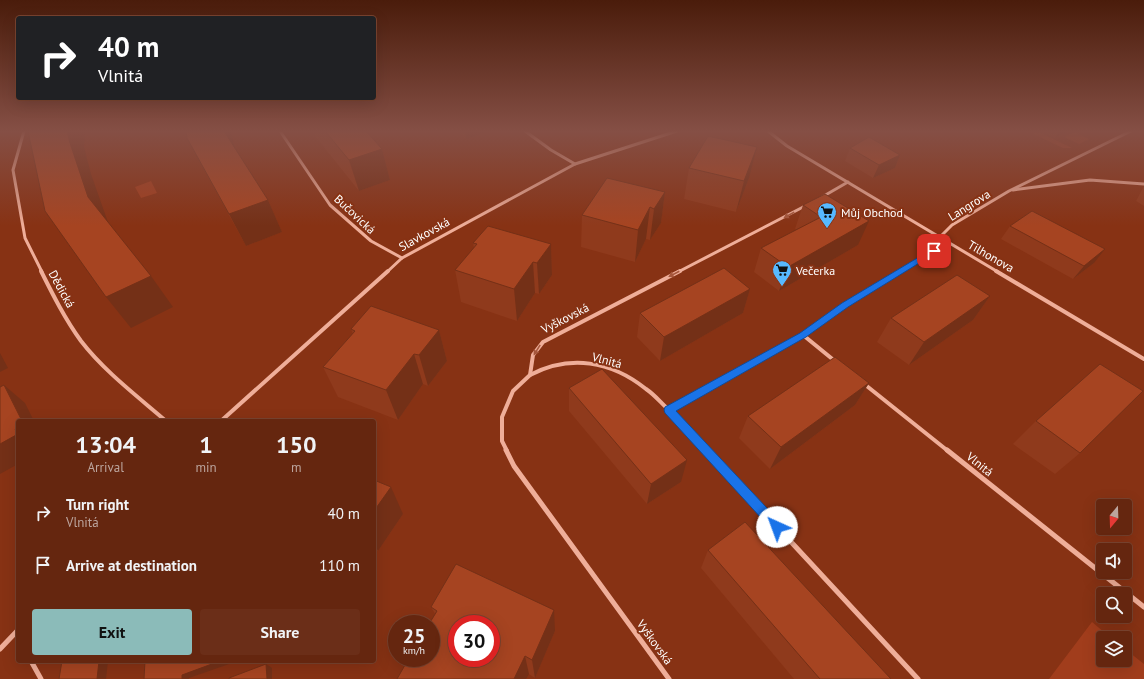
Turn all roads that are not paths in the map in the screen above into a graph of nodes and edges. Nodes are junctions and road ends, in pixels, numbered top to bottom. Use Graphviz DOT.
graph roads {
  1 [pos="15,163"];
  2 [pos="301,163"];
  3 [pos="580,163"];
  4 [pos="815,163"];
  5 [pos="1067,163"];
  6 [pos="576,164"];
  7 [pos="848,182"];
  8 [pos="1144,184"];
  9 [pos="1009,191"];
  10 [pos="815,200"];
  11 [pos="808,204"];
  12 [pos="940,237"];
  13 [pos="402,258"];
  14 [pos="803,335"];
  15 [pos="1144,359"];
  16 [pos="842,367"];
  17 [pos="530,375"];
  18 [pos="859,380"];
  19 [pos="668,410"];
  20 [pos="164,419"];
  21 [pos="223,419"];
  22 [pos="1144,607"];
  23 [pos="16,635"];
  24 [pos="0,649"];
  25 [pos="32,663"];
  26 [pos="41,679"];
  27 [pos="669,679"];
  28 [pos="918,679"];
  1 -- 20 [label="street, Dědická"];
  2 -- 13 [label="street, Bučovická"];
  3 -- 6 [label="street, Slavkovská"];
  4 -- 7 [label="street, Tilhonova"];
  5 -- 9 [label="street, Langrova"];
  6 -- 13 [label="street, Slavkovská"];
  7 -- 10 [label="street"];
  7 -- 12 [label="street, Tilhonova"];
  8 -- 9 [label="street, Langrova"];
  9 -- 12 [label="street, Langrova"];
  11 -- 17 [label="street, Vyškovská, one-way"];
  12 -- 14 [label="street"];
  12 -- 15 [label="street, Tilhonova"];
  13 -- 21 [label="street, Slavkovská"];
  14 -- 16 [label="street"];
  14 -- 19 [label="street"];
  17 -- 19 [label="street, Vlnitá"];
  17 -- 27 [label="street, Vyškovská"];
  18 -- 22 [label="street, Vlnitá"];
  19 -- 28 [label="street, Vlnitá"];
  23 -- 24 [label="street"];
  25 -- 26 [label="street"];
}
